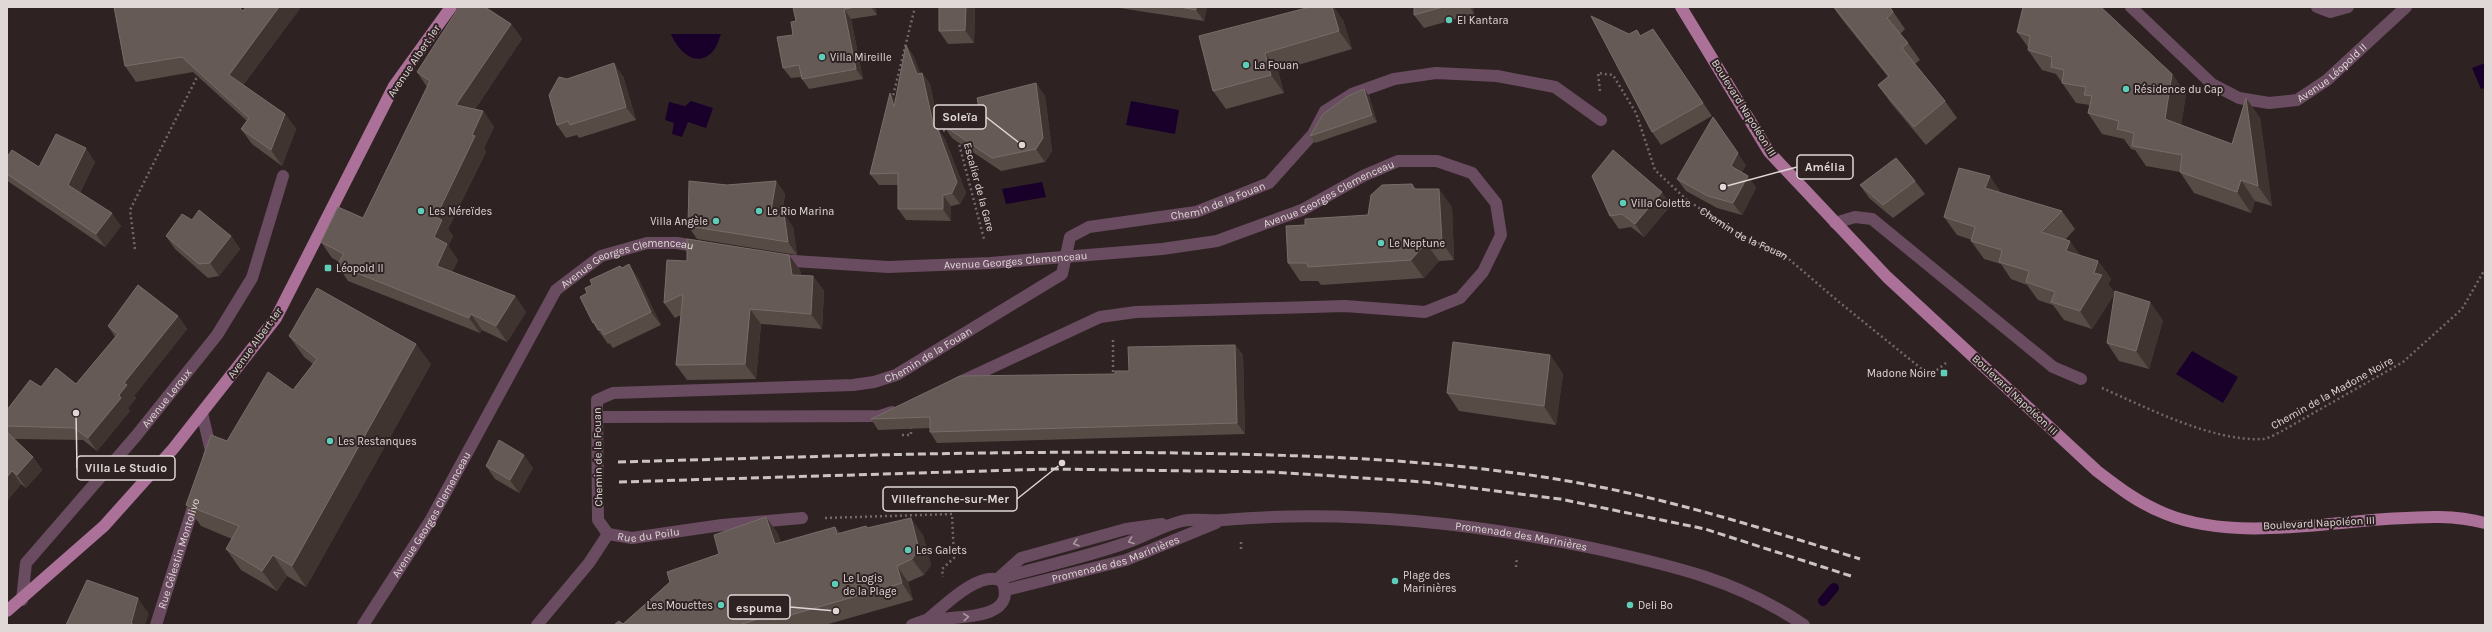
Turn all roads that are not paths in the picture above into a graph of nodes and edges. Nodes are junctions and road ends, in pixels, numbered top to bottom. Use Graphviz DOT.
graph roads {
  1 [pos="451,7"];
  2 [pos="1681,7"];
  3 [pos="2131,7"];
  4 [pos="2317,7"];
  5 [pos="2348,7"];
  6 [pos="2406,7"];
  7 [pos="1601,120"];
  8 [pos="283,176"];
  9 [pos="1835,223"];
  10 [pos="715,249"];
  11 [pos="1066,256"];
  12 [pos="768,258"];
  13 [pos="2081,379"];
  14 [pos="948,388"];
  15 [pos="905,408"];
  16 [pos="202,413"];
  17 [pos="598,417"];
  18 [pos="205,471"];
  19 [pos="200,485"];
  20 [pos="802,518"];
  21 [pos="1223,520"];
  22 [pos="2485,523"];
  23 [pos="608,534"];
  24 [pos="998,579"];
  25 [pos="1006,590"];
  26 [pos="22,600"];
  27 [pos="7,611"];
  28 [pos="927,620"];
  29 [pos="156,625"];
  30 [pos="363,625"];
  31 [pos="537,625"];
  32 [pos="912,625"];
  33 [pos="1804,625"];
  1 -- 16 [label="main road, Avenue Albert 1er"];
  2 -- 9 [label="main road, Boulevard Napoléon III"];
  3 -- 6 [label="street, Avenue Léopold II"];
  4 -- 5 [label="street"];
  7 -- 11 [label="street, Chemin de la Fouan"];
  8 -- 26 [label="street, Avenue Leroux"];
  9 -- 13 [label="street"];
  9 -- 22 [label="main road, Boulevard Napoléon III"];
  10 -- 30 [label="street, Avenue Georges Clemenceau"];
  11 -- 12 [label="street, Avenue Georges Clemenceau"];
  11 -- 14 [label="street, Avenue Georges Clemenceau"];
  11 -- 17 [label="street, Chemin de la Fouan"];
  15 -- 17 [label="street"];
  16 -- 18 [label="street"];
  16 -- 26 [label="main road, Avenue Albert 1er"];
  17 -- 23 [label="street, Chemin de la Fouan"];
  19 -- 29 [label="street, Rue Célestin Montolivo"];
  20 -- 23 [label="street, Rue du Poilu"];
  21 -- 24 [label="street, Promenade des Marinières, one-way"];
  21 -- 25 [label="street, Promenade des Marinières"];
  21 -- 33 [label="street, Promenade des Marinières"];
  23 -- 31 [label="street, Rue du Poilu"];
  24 -- 25 [label="street"];
  24 -- 28 [label="street, Promenade des Marinières"];
  28 -- 25 [label="street, Promenade des Marinières, one-way"];
  26 -- 27 [label="main road, Avenue Albert 1er"];
  28 -- 32 [label="street, Promenade des Marinières"];
}
